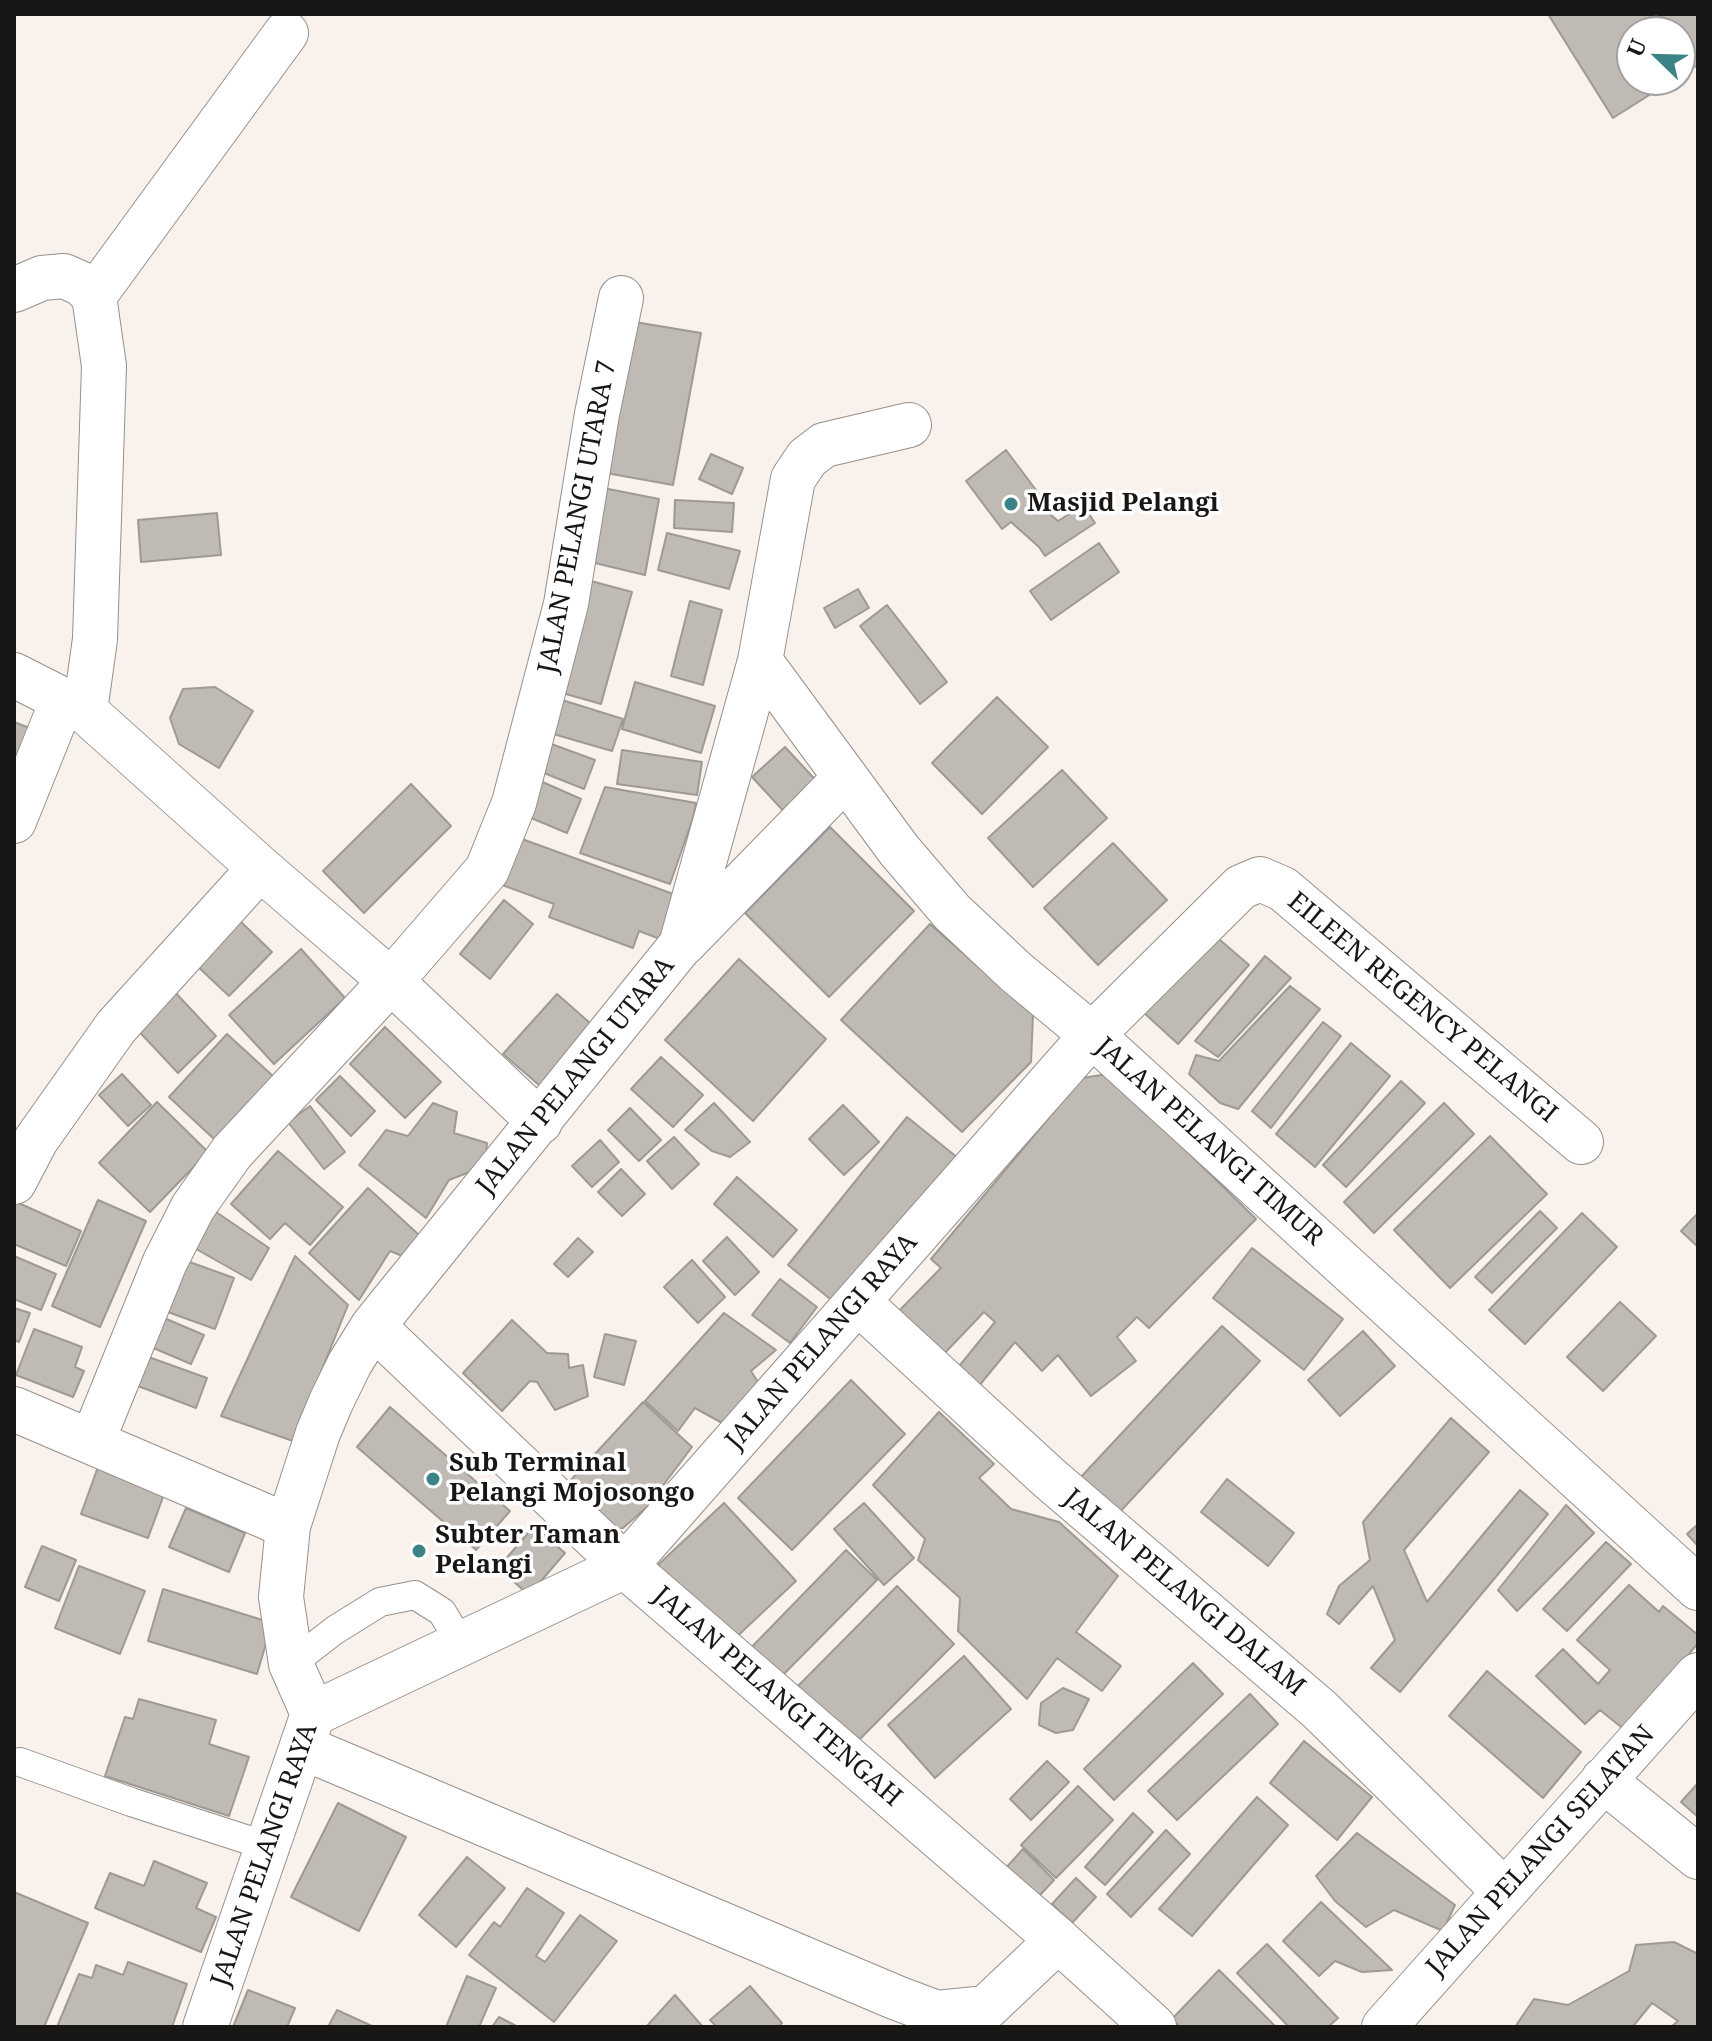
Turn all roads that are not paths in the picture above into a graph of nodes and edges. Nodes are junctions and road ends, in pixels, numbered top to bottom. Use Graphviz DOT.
graph roads {
  1 [pos="286,33"];
  2 [pos="14,290"];
  3 [pos="94,296"];
  4 [pos="621,298"];
  5 [pos="909,425"];
  6 [pos="760,661"];
  7 [pos="14,675"];
  8 [pos="74,705"];
  9 [pos="845,778"];
  10 [pos="14,821"];
  11 [pos="260,868"];
  12 [pos="1260,879"];
  13 [pos="681,945"];
  14 [pos="391,981"];
  15 [pos="1092,1035"];
  16 [pos="540,1122"];
  17 [pos="1581,1142"];
  18 [pos="14,1182"];
  19 [pos="858,1302"];
  20 [pos="373,1326"];
  21 [pos="14,1409"];
  22 [pos="92,1442"];
  23 [pos="288,1526"];
  24 [pos="625,1566"];
  25 [pos="1698,1588"];
  26 [pos="461,1644"];
  27 [pos="291,1664"];
  28 [pos="1698,1675"];
  29 [pos="307,1730"];
  30 [pos="20,1762"];
  31 [pos="1603,1780"];
  32 [pos="267,1846"];
  33 [pos="1698,1857"];
  34 [pos="1504,1891"];
  35 [pos="1058,1940"];
  36 [pos="885,2013"];
  37 [pos="979,2017"];
  38 [pos="205,2027"];
  39 [pos="1154,2027"];
  40 [pos="1384,2027"];
  1 -- 3 [label="street"];
  2 -- 3 [label="street"];
  3 -- 8 [label="street"];
  4 -- 14 [label="street, JALAN PELANGI UTARA 7"];
  5 -- 6 [label="street, JALAN PELANGI UTARA"];
  6 -- 9 [label="street, JALAN PELANGI TIMUR"];
  6 -- 13 [label="street, JALAN PELANGI UTARA"];
  7 -- 8 [label="street"];
  8 -- 10 [label="street"];
  8 -- 11 [label="street"];
  9 -- 13 [label="street"];
  9 -- 15 [label="street, JALAN PELANGI TIMUR"];
  11 -- 14 [label="street"];
  11 -- 18 [label="street"];
  12 -- 15 [label="street, JALAN PELANGI RAYA"];
  12 -- 17 [label="street, EILEEN REGENCY PELANGI"];
  13 -- 16 [label="street, JALAN PELANGI UTARA"];
  14 -- 16 [label="street"];
  14 -- 22 [label="street, JALAN PELANGI UTARA 7"];
  15 -- 19 [label="street, JALAN PELANGI RAYA"];
  15 -- 25 [label="street, JALAN PELANGI TIMUR"];
  16 -- 20 [label="street, JALAN PELANGI UTARA"];
  19 -- 24 [label="street, JALAN PELANGI RAYA"];
  19 -- 34 [label="street, JALAN PELANGI DALAM"];
  20 -- 23 [label="street, JALAN PELANGI UTARA"];
  20 -- 24 [label="street, JALAN PELANGI TENGAH"];
  21 -- 22 [label="street"];
  22 -- 23 [label="street"];
  23 -- 27 [label="street, JALAN PELANGI UTARA"];
  24 -- 26 [label="street, JALAN PELANGI RAYA"];
  24 -- 35 [label="street, JALAN PELANGI TENGAH"];
  26 -- 27 [label="lane"];
  26 -- 29 [label="street, JALAN PELANGI RAYA"];
  27 -- 29 [label="street, JALAN PELANGI UTARA"];
  28 -- 31 [label="street, JALAN PELANGI SELATAN"];
  29 -- 32 [label="street, JALAN PELANGI RAYA"];
  29 -- 36 [label="street"];
  30 -- 32 [label="lane"];
  31 -- 33 [label="street"];
  31 -- 34 [label="street, JALAN PELANGI SELATAN"];
  32 -- 38 [label="street, JALAN PELANGI RAYA"];
  34 -- 40 [label="street, JALAN PELANGI SELATAN"];
  35 -- 37 [label="street"];
  35 -- 39 [label="street, JALAN PELANGI TENGAH"];
  36 -- 37 [label="street"];
}
